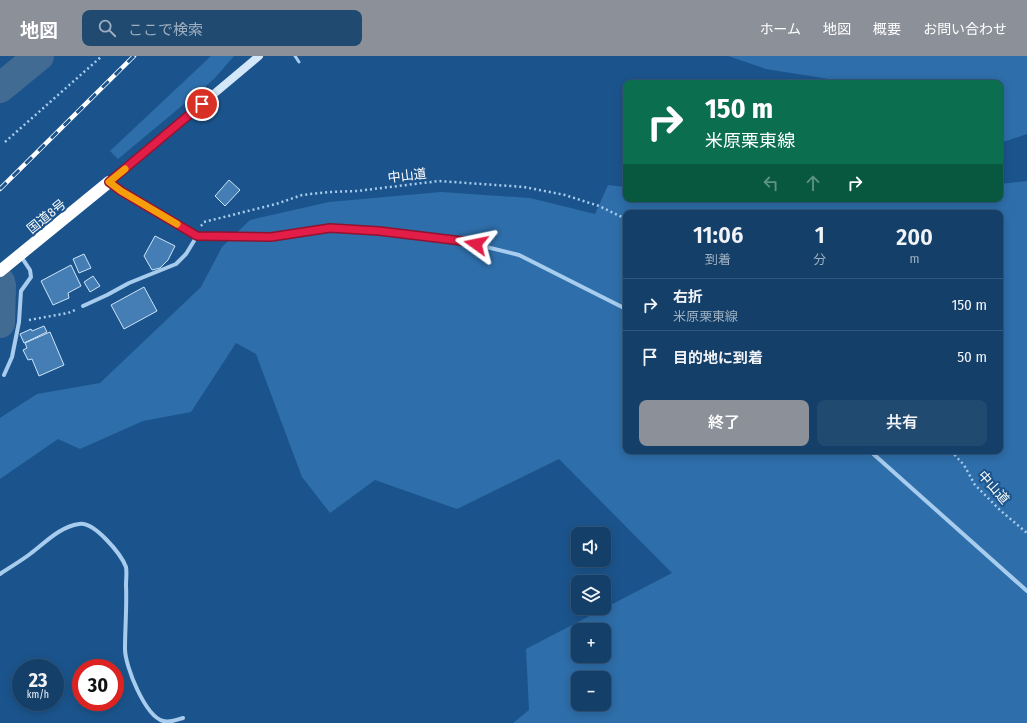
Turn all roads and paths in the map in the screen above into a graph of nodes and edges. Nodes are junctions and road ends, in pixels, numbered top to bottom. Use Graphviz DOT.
graph roads {
  1 [pos="102,56"];
  2 [pos="259,56"];
  3 [pos="295,56"];
  4 [pos="299,62"];
  5 [pos="5,142"];
  6 [pos="109,182"];
  7 [pos="623,218"];
  8 [pos="197,236"];
  9 [pos="18,257"];
  10 [pos="0,271"];
  11 [pos="83,306"];
  12 [pos="623,307"];
  13 [pos="19,322"];
  14 [pos="4,375"];
  15 [pos="873,454"];
  16 [pos="954,454"];
  17 [pos="1027,533"];
  18 [pos="0,574"];
  19 [pos="1027,591"];
  20 [pos="183,718"];
  1 -- 5 [label="path"];
  2 -- 6 [label="main road"];
  3 -- 4 [label="lane"];
  6 -- 8 [label="street"];
  6 -- 9 [label="highway, 国道8号"];
  7 -- 8 [label="path, 中山道"];
  8 -- 11 [label="street"];
  8 -- 12 [label="street"];
  9 -- 10 [label="highway, 国道8号"];
  9 -- 13 [label="street"];
  11 -- 13 [label="path"];
  13 -- 14 [label="street"];
  15 -- 19 [label="street"];
  16 -- 17 [label="path, 中山道"];
  18 -- 20 [label="street"];
}
